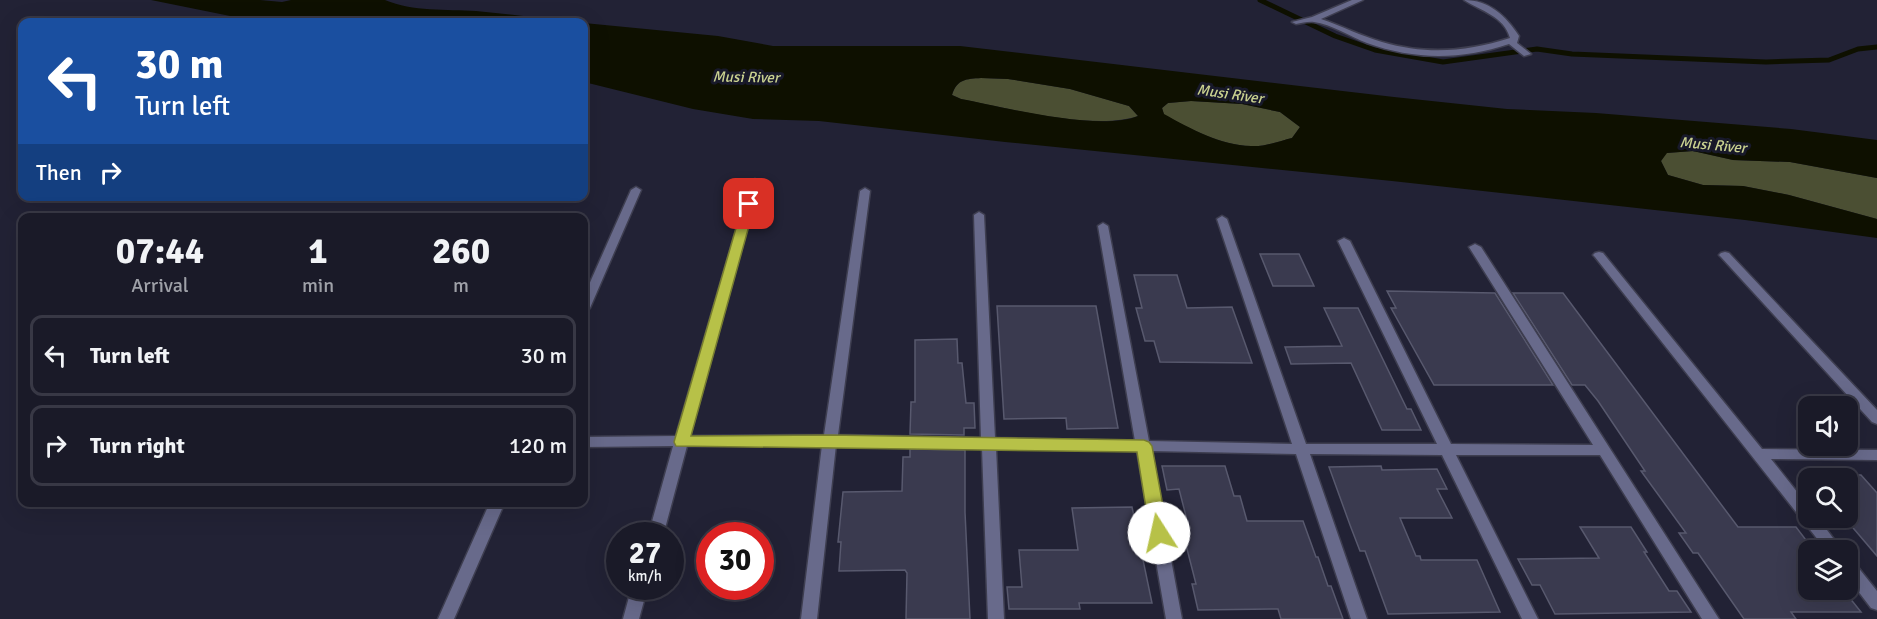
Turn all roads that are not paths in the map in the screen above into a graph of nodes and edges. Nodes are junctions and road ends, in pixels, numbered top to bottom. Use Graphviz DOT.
graph roads {
  1 [pos="1359,0"];
  2 [pos="1468,0"];
  3 [pos="1314,20"];
  4 [pos="1296,22"];
  5 [pos="1514,41"];
  6 [pos="1527,54"];
  7 [pos="755,182"];
  8 [pos="636,190"];
  9 [pos="865,191"];
  10 [pos="979,215"];
  11 [pos="1222,219"];
  12 [pos="1103,226"];
  13 [pos="1344,241"];
  14 [pos="1475,247"];
  15 [pos="1599,255"];
  16 [pos="1725,255"];
  17 [pos="588,300"];
  18 [pos="1877,418"];
  19 [pos="830,440"];
  20 [pos="588,442"];
  21 [pos="681,442"];
  22 [pos="988,445"];
  23 [pos="1144,446"];
  24 [pos="1299,449"];
  25 [pos="1446,450"];
  26 [pos="1605,450"];
  27 [pos="1759,454"];
  28 [pos="1877,455"];
  29 [pos="496,507"];
  30 [pos="659,522"];
  31 [pos="1827,540"];
  32 [pos="1858,579"];
  33 [pos="636,600"];
  34 [pos="1877,603"];
  35 [pos="446,619"];
  36 [pos="631,619"];
  37 [pos="809,619"];
  38 [pos="996,619"];
  39 [pos="1174,619"];
  40 [pos="1359,619"];
  41 [pos="1530,619"];
  42 [pos="1711,619"];
  1 -- 3 [label="street"];
  2 -- 5 [label="street"];
  3 -- 4 [label="street"];
  3 -- 5 [label="street"];
  5 -- 6 [label="street"];
  7 -- 21 [label="street"];
  8 -- 17 [label="street"];
  9 -- 19 [label="street"];
  10 -- 22 [label="street"];
  11 -- 24 [label="street"];
  12 -- 23 [label="street"];
  13 -- 25 [label="street"];
  14 -- 26 [label="street"];
  15 -- 27 [label="street"];
  16 -- 18 [label="street"];
  19 -- 21 [label="street"];
  19 -- 22 [label="street"];
  19 -- 37 [label="street"];
  20 -- 21 [label="street"];
  21 -- 30 [label="street"];
  22 -- 23 [label="street"];
  22 -- 38 [label="street"];
  23 -- 24 [label="street"];
  23 -- 39 [label="street"];
  24 -- 25 [label="street"];
  24 -- 40 [label="street"];
  25 -- 26 [label="street"];
  25 -- 41 [label="street"];
  26 -- 42 [label="street"];
  27 -- 28 [label="street"];
  27 -- 31 [label="street"];
  29 -- 35 [label="street"];
  32 -- 34 [label="street"];
  33 -- 36 [label="street"];
}
